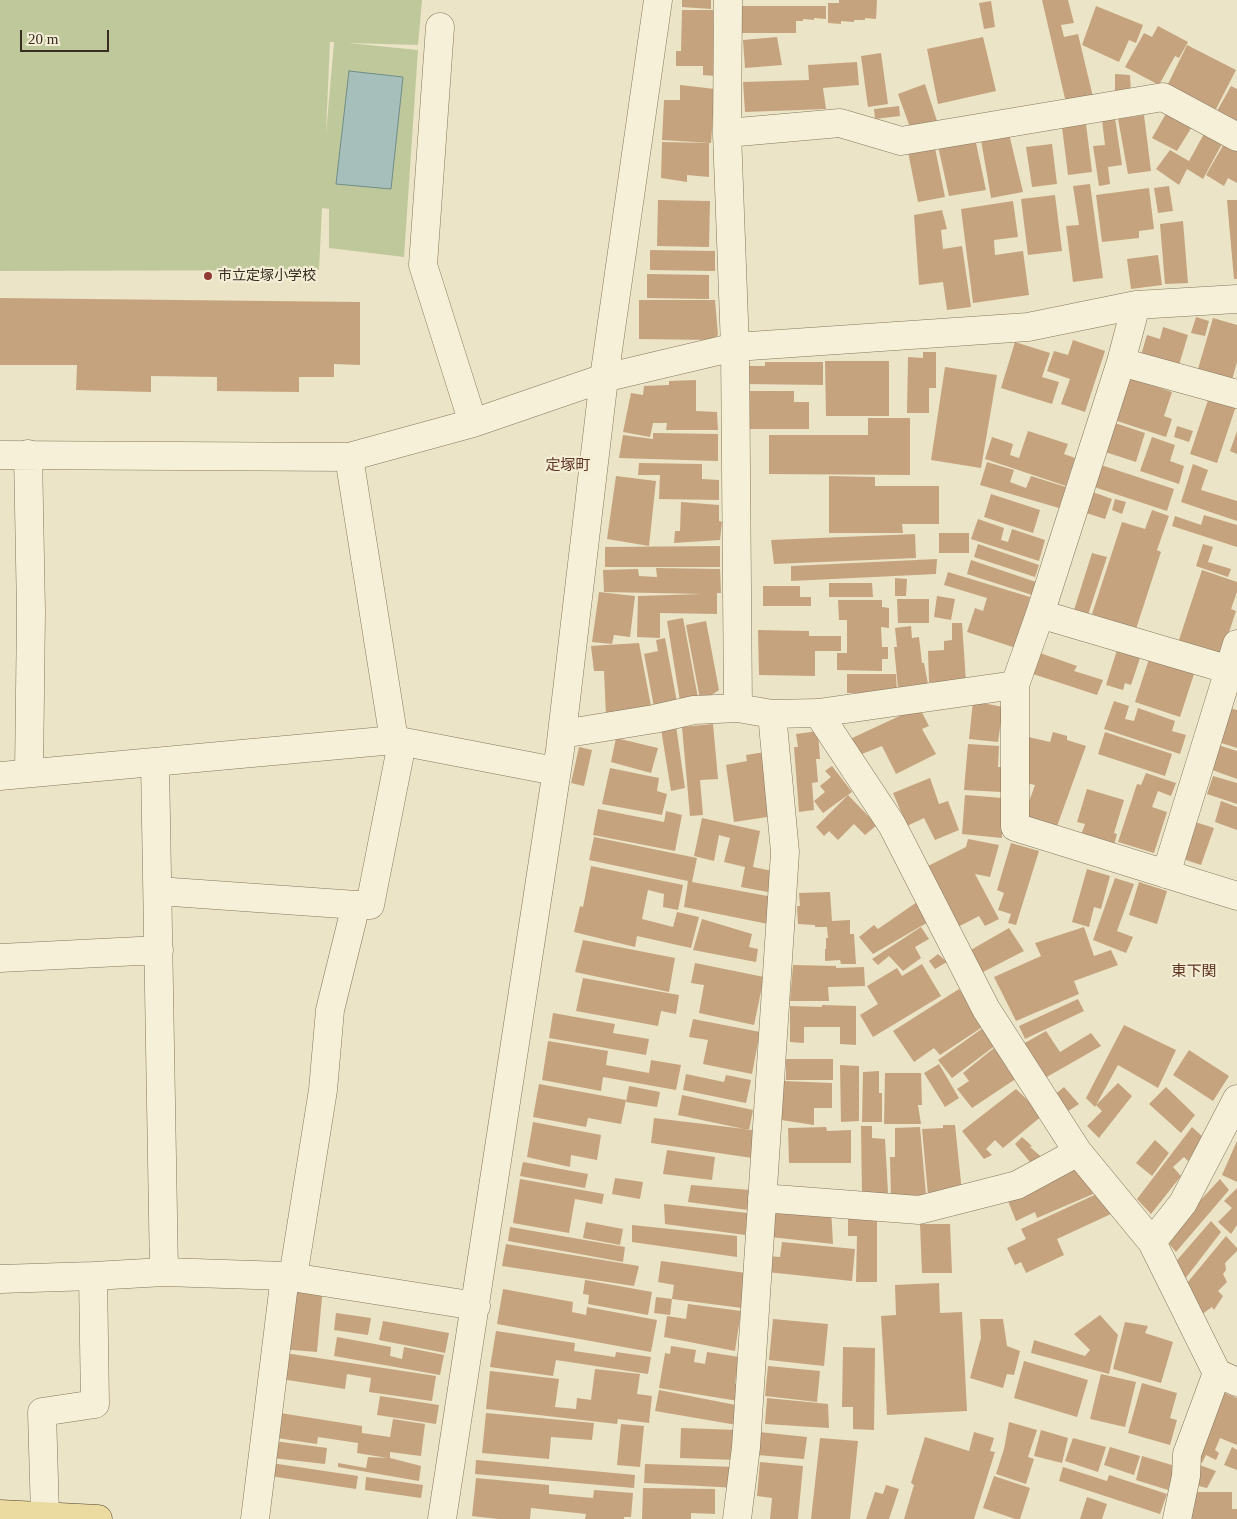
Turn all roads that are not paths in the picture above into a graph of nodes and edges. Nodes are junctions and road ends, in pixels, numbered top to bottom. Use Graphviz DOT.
graph roads {
  1 [pos="658,0"];
  2 [pos="728,0"];
  3 [pos="440,27"];
  4 [pos="727,133"];
  5 [pos="1237,137"];
  6 [pos="1237,300"];
  7 [pos="1136,306"];
  8 [pos="735,347"];
  9 [pos="1121,362"];
  10 [pos="604,378"];
  11 [pos="1237,394"];
  12 [pos="473,423"];
  13 [pos="0,454"];
  14 [pos="28,454"];
  15 [pos="349,457"];
  16 [pos="1040,614"];
  17 [pos="1237,644"];
  18 [pos="1233,671"];
  19 [pos="1015,686"];
  20 [pos="738,708"];
  21 [pos="818,713"];
  22 [pos="772,714"];
  23 [pos="562,734"];
  24 [pos="394,740"];
  25 [pos="156,763"];
  26 [pos="555,771"];
  27 [pos="29,773"];
  28 [pos="0,776"];
  29 [pos="1166,874"];
  30 [pos="158,891"];
  31 [pos="1237,896"];
  32 [pos="356,905"];
  33 [pos="159,950"];
  34 [pos="0,958"];
  35 [pos="1237,1099"];
  36 [pos="1078,1152"];
  37 [pos="762,1198"];
  38 [pos="1152,1242"];
  39 [pos="164,1272"];
  40 [pos="93,1276"];
  41 [pos="289,1276"];
  42 [pos="0,1279"];
  43 [pos="476,1306"];
  44 [pos="1227,1378"];
  45 [pos="0,1514"];
  46 [pos="45,1515"];
  47 [pos="98,1519"];
  48 [pos="255,1519"];
  49 [pos="442,1519"];
  50 [pos="737,1519"];
  51 [pos="1177,1519"];
  1 -- 10 [label="street"];
  2 -- 4 [label="street"];
  3 -- 12 [label="street"];
  4 -- 5 [label="street"];
  4 -- 8 [label="street"];
  6 -- 7 [label="street"];
  7 -- 8 [label="street"];
  7 -- 9 [label="street"];
  8 -- 10 [label="street"];
  8 -- 20 [label="street"];
  9 -- 11 [label="street"];
  9 -- 16 [label="street"];
  10 -- 12 [label="street"];
  10 -- 23 [label="street"];
  12 -- 15 [label="street"];
  13 -- 14 [label="street"];
  14 -- 15 [label="street"];
  14 -- 27 [label="street"];
  15 -- 24 [label="street"];
  16 -- 18 [label="street"];
  16 -- 19 [label="street"];
  17 -- 18 [label="street"];
  18 -- 29 [label="street"];
  19 -- 21 [label="street"];
  19 -- 29 [label="street"];
  20 -- 22 [label="street"];
  20 -- 23 [label="street"];
  21 -- 22 [label="street"];
  21 -- 36 [label="street"];
  22 -- 37 [label="street"];
  23 -- 26 [label="street"];
  24 -- 25 [label="street"];
  24 -- 26 [label="street"];
  24 -- 32 [label="street"];
  25 -- 27 [label="street"];
  25 -- 30 [label="street"];
  26 -- 43 [label="street"];
  27 -- 28 [label="street"];
  29 -- 31 [label="street"];
  30 -- 32 [label="street"];
  30 -- 33 [label="street"];
  32 -- 41 [label="street"];
  33 -- 34 [label="street"];
  33 -- 39 [label="street"];
  35 -- 38 [label="street"];
  36 -- 37 [label="street"];
  36 -- 38 [label="street"];
  37 -- 50 [label="street"];
  38 -- 44 [label="street"];
  39 -- 40 [label="street"];
  39 -- 41 [label="street"];
  40 -- 42 [label="street"];
  40 -- 46 [label="street"];
  41 -- 43 [label="street"];
  41 -- 48 [label="street"];
  43 -- 49 [label="street"];
  44 -- 51 [label="street"];
  45 -- 46 [label="main road"];
  46 -- 47 [label="main road"];
}
